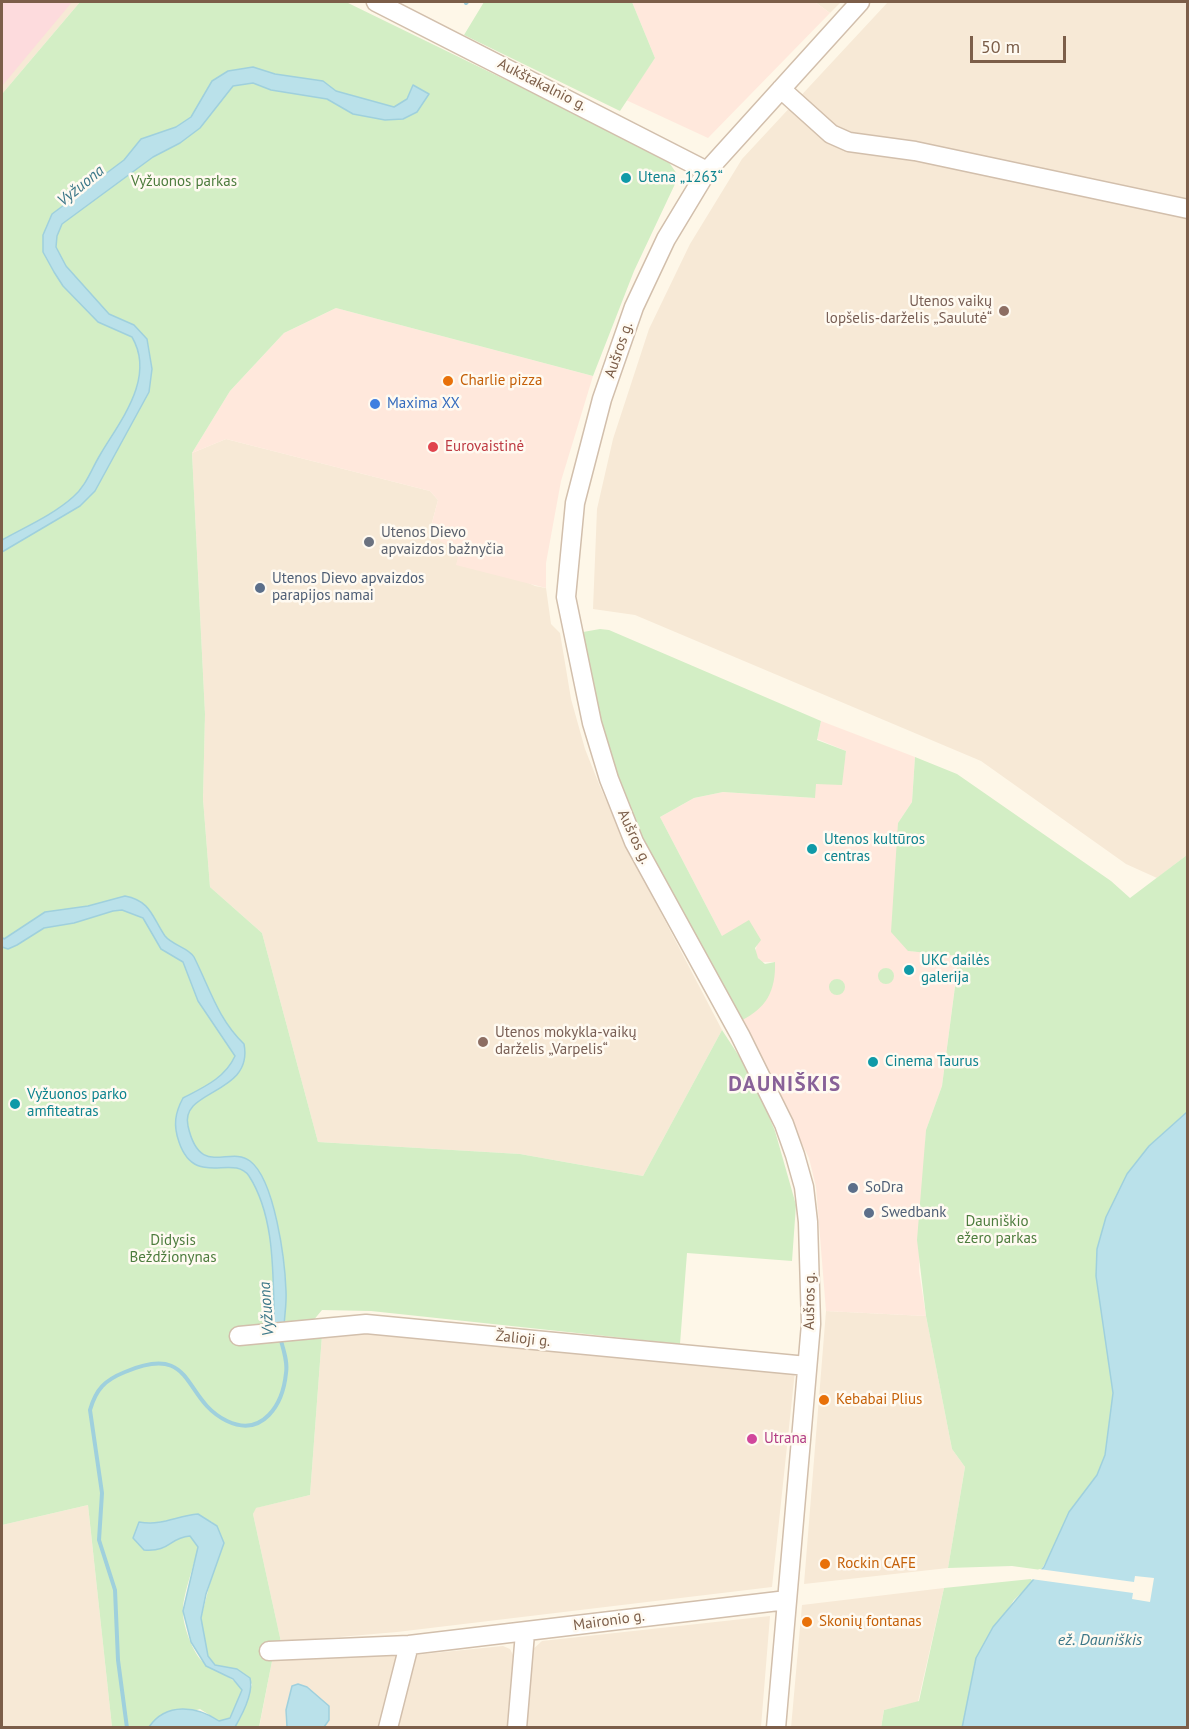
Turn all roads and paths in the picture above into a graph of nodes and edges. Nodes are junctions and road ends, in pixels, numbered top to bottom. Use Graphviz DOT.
graph roads {
  1 [pos="376,2"];
  2 [pos="860,2"];
  3 [pos="781,88"];
  4 [pos="707,171"];
  5 [pos="1188,209"];
  6 [pos="239,1336"];
  7 [pos="807,1366"];
  8 [pos="787,1600"];
  9 [pos="525,1633"];
  10 [pos="409,1645"];
  11 [pos="269,1651"];
  12 [pos="388,1728"];
  13 [pos="517,1728"];
  14 [pos="776,1728"];
  1 -- 4 [label="street, Aukštakalnio g."];
  2 -- 3 [label="street, Aušros g."];
  3 -- 4 [label="street, Aušros g."];
  3 -- 5 [label="street"];
  4 -- 7 [label="street, Aušros g."];
  6 -- 7 [label="street, Žalioji g."];
  7 -- 8 [label="street, Aušros g."];
  8 -- 9 [label="street, Maironio g."];
  8 -- 14 [label="street, Aušros g."];
  9 -- 10 [label="street, Maironio g."];
  9 -- 13 [label="street"];
  10 -- 11 [label="street"];
  10 -- 12 [label="street"];
}
